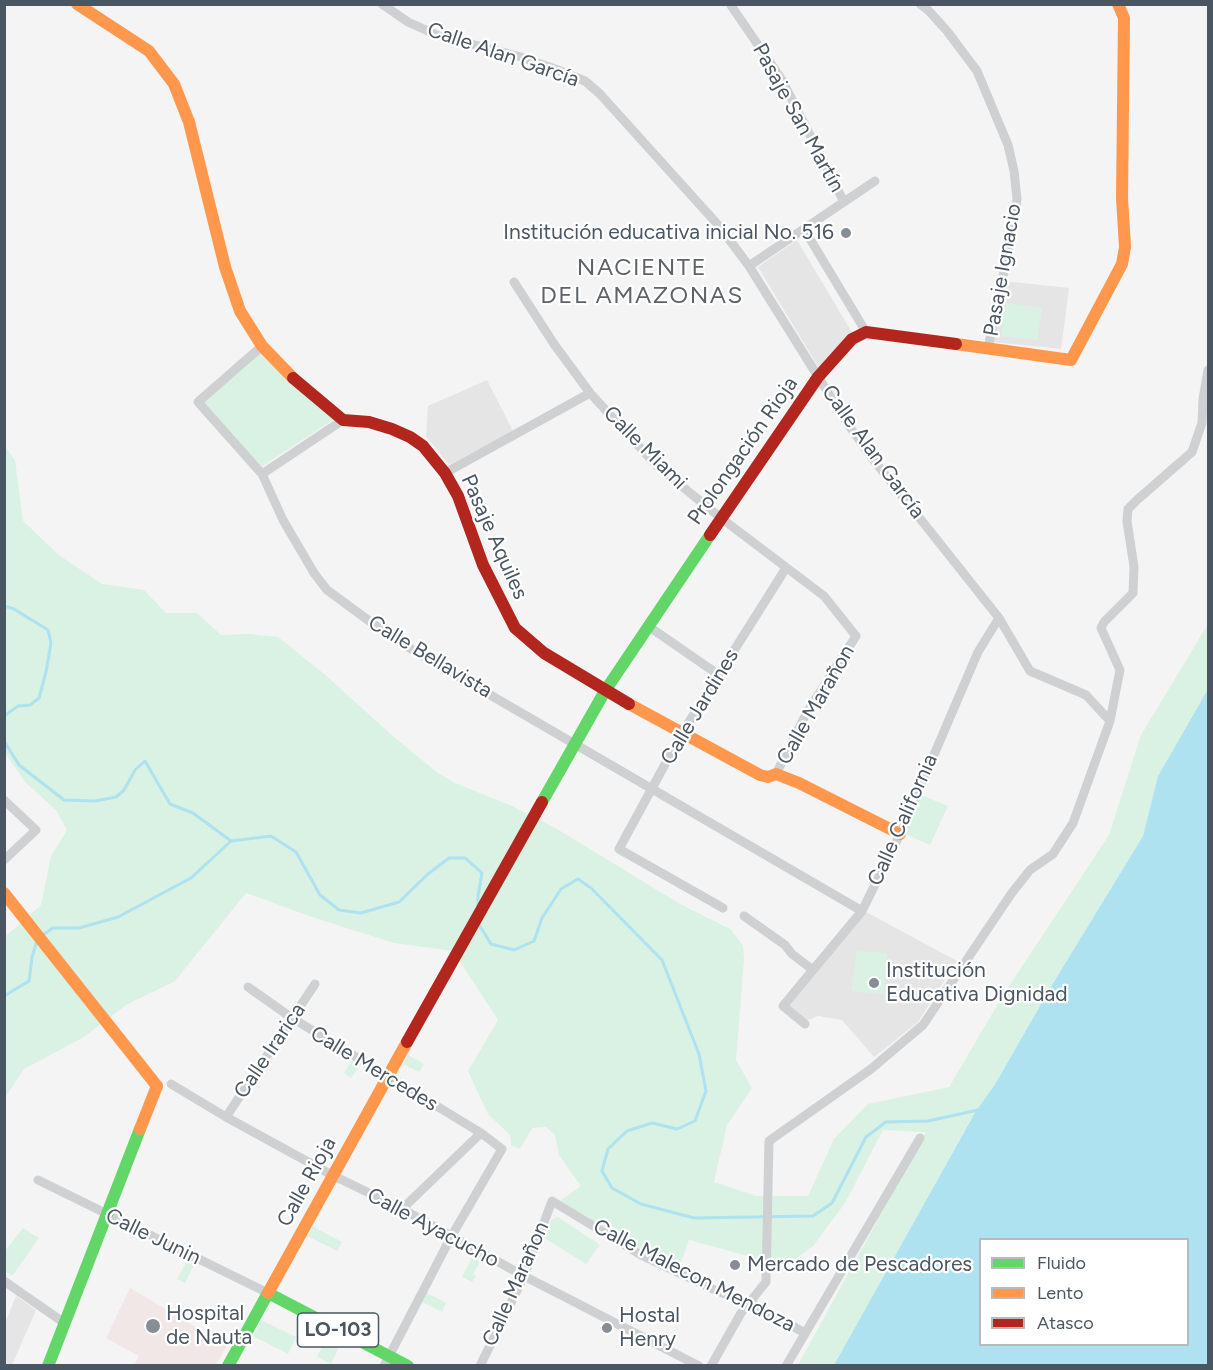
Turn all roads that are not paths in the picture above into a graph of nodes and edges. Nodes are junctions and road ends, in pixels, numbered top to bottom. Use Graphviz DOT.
graph roads {
  1 [pos="77,4"];
  2 [pos="382,4"];
  3 [pos="730,4"];
  4 [pos="920,4"];
  5 [pos="1118,4"];
  6 [pos="875,181"];
  7 [pos="844,202"];
  8 [pos="804,229"];
  9 [pos="749,266"];
  10 [pos="514,282"];
  11 [pos="866,332"];
  12 [pos="262,346"];
  13 [pos="988,348"];
  14 [pos="1209,370"];
  15 [pos="818,377"];
  16 [pos="590,393"];
  17 [pos="343,420"];
  18 [pos="445,473"];
  19 [pos="262,474"];
  20 [pos="721,518"];
  21 [pos="786,567"];
  22 [pos="999,618"];
  23 [pos="648,626"];
  24 [pos="856,636"];
  25 [pos="719,675"];
  26 [pos="605,691"];
  27 [pos="1110,721"];
  28 [pos="682,733"];
  29 [pos="576,743"];
  30 [pos="778,772"];
  31 [pos="653,788"];
  32 [pos="4,800"];
  33 [pos="900,834"];
  34 [pos="4,860"];
  35 [pos="4,893"];
  36 [pos="723,908"];
  37 [pos="862,911"];
  38 [pos="744,916"];
  39 [pos="813,969"];
  40 [pos="315,984"];
  41 [pos="248,987"];
  42 [pos="292,1018"];
  43 [pos="421,1018"];
  44 [pos="805,1024"];
  45 [pos="388,1078"];
  46 [pos="171,1084"];
  47 [pos="226,1117"];
  48 [pos="481,1133"];
  49 [pos="920,1138"];
  50 [pos="332,1174"];
  51 [pos="38,1180"];
  52 [pos="552,1201"];
  53 [pos="402,1209"];
  54 [pos="107,1215"];
  55 [pos="451,1237"];
  56 [pos="524,1276"];
  57 [pos="4,1281"];
  58 [pos="268,1293"];
  59 [pos="752,1303"];
  60 [pos="63,1322"];
  61 [pos="805,1333"];
  62 [pos="386,1361"];
  63 [pos="48,1365"];
  64 [pos="228,1365"];
  65 [pos="408,1365"];
  66 [pos="480,1365"];
  67 [pos="699,1365"];
  68 [pos="711,1365"];
  69 [pos="786,1365"];
  1 -- 12 [label="street"];
  2 -- 9 [label="street, Calle Alan García"];
  3 -- 7 [label="street, Pasaje San Martín"];
  4 -- 13 [label="street, Pasaje Ignacio"];
  5 -- 13 [label="street"];
  6 -- 7 [label="street"];
  7 -- 8 [label="street"];
  8 -- 9 [label="street"];
  8 -- 11 [label="street"];
  9 -- 15 [label="street, Calle Alan García"];
  10 -- 16 [label="street, Calle Miami"];
  11 -- 13 [label="street"];
  11 -- 15 [label="street, Prolongación Rioja"];
  12 -- 17 [label="street"];
  12 -- 19 [label="street, Calle Bellavista"];
  14 -- 27 [label="street"];
  15 -- 20 [label="street, Prolongación Rioja"];
  15 -- 22 [label="street, Calle Alan García"];
  16 -- 18 [label="street"];
  16 -- 20 [label="street, Calle Miami"];
  17 -- 18 [label="street, Pasaje Aquiles"];
  17 -- 19 [label="street"];
  18 -- 26 [label="street, Pasaje Aquiles"];
  19 -- 29 [label="street, Calle Bellavista"];
  20 -- 21 [label="street, Calle Miami"];
  20 -- 23 [label="street, Prolongación Rioja"];
  21 -- 24 [label="street, Calle Miami"];
  21 -- 25 [label="street, Calle Jardines"];
  22 -- 27 [label="street, Calle Alan García"];
  22 -- 33 [label="street, Calle California"];
  23 -- 25 [label="street"];
  23 -- 26 [label="street, Prolongación Rioja"];
  24 -- 30 [label="street, Calle Marañon"];
  25 -- 28 [label="street, Calle Jardines"];
  26 -- 28 [label="street, Pasaje Aquiles"];
  26 -- 29 [label="street, Prolongación Rioja"];
  27 -- 59 [label="street"];
  28 -- 30 [label="street, Pasaje Aquiles"];
  28 -- 31 [label="street, Calle Jardines"];
  29 -- 31 [label="street, Calle Bellavista"];
  29 -- 43 [label="street, Prolongación Rioja"];
  30 -- 33 [label="street, Pasaje Aquiles"];
  31 -- 36 [label="street, Calle Jardines"];
  31 -- 37 [label="street, Calle Bellavista"];
  32 -- 34 [label="street"];
  33 -- 37 [label="street, Calle California"];
  35 -- 54 [label="street"];
  37 -- 39 [label="street, Calle California"];
  38 -- 39 [label="street"];
  39 -- 44 [label="street, Calle California"];
  40 -- 42 [label="street, Calle Irarica"];
  41 -- 42 [label="street, Calle Mercedes"];
  42 -- 45 [label="street, Calle Mercedes"];
  42 -- 47 [label="street, Calle Irarica"];
  43 -- 45 [label="street, Calle Rioja"];
  45 -- 48 [label="street, Calle Mercedes"];
  45 -- 50 [label="street, Calle Rioja"];
  46 -- 47 [label="street, Calle Ayacucho"];
  47 -- 50 [label="street, Calle Ayacucho"];
  48 -- 53 [label="street"];
  48 -- 55 [label="street, Calle Mercedes"];
  49 -- 61 [label="street"];
  50 -- 53 [label="street, Calle Ayacucho"];
  50 -- 58 [label="street, Calle Rioja"];
  51 -- 54 [label="street, Calle Junin"];
  52 -- 56 [label="street, Calle Marañon"];
  52 -- 59 [label="street, Calle Malecon Mendoza"];
  53 -- 55 [label="street, Calle Ayacucho"];
  54 -- 58 [label="street, Calle Junin"];
  54 -- 60 [label="street"];
  55 -- 56 [label="street, Calle Ayacucho"];
  55 -- 62 [label="street"];
  56 -- 66 [label="street, Calle Marañon"];
  56 -- 67 [label="street, Calle Ayacucho"];
  57 -- 60 [label="street"];
  58 -- 62 [label="street, LO-103"];
  58 -- 64 [label="street, Calle Rioja"];
  59 -- 61 [label="street, Calle Malecon Mendoza"];
  59 -- 68 [label="street"];
  60 -- 63 [label="street"];
  61 -- 69 [label="street"];
  62 -- 65 [label="street, LO-103"];
}
